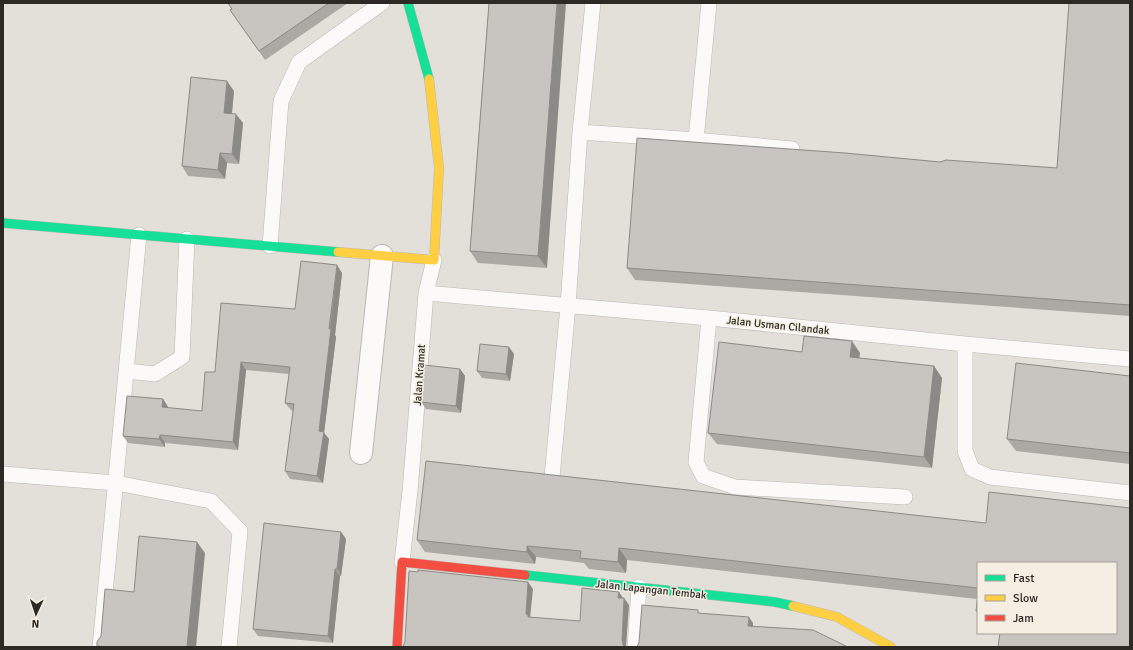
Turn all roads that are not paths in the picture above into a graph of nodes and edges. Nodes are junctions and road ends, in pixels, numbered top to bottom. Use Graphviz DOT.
graph roads {
  1 [pos="382,3"];
  2 [pos="408,3"];
  3 [pos="593,3"];
  4 [pos="709,3"];
  5 [pos="580,132"];
  6 [pos="696,140"];
  7 [pos="807,151"];
  8 [pos="3,223"];
  9 [pos="139,235"];
  10 [pos="187,239"];
  11 [pos="270,246"];
  12 [pos="382,256"];
  13 [pos="434,260"];
  14 [pos="426,293"];
  15 [pos="568,306"];
  16 [pos="709,318"];
  17 [pos="965,344"];
  18 [pos="1130,359"];
  19 [pos="127,371"];
  20 [pos="362,454"];
  21 [pos="3,474"];
  22 [pos="552,477"];
  23 [pos="116,483"];
  24 [pos="1130,493"];
  25 [pos="905,497"];
  26 [pos="402,562"];
  27 [pos="640,587"];
  28 [pos="100,647"];
  29 [pos="229,647"];
  30 [pos="397,647"];
  31 [pos="635,647"];
  32 [pos="891,647"];
  1 -- 11 [label="lane"];
  2 -- 13 [label="street"];
  3 -- 5 [label="lane"];
  4 -- 6 [label="lane"];
  5 -- 6 [label="lane"];
  5 -- 15 [label="lane"];
  6 -- 7 [label="lane"];
  8 -- 9 [label="street"];
  9 -- 10 [label="street"];
  9 -- 19 [label="lane"];
  10 -- 11 [label="street"];
  10 -- 19 [label="lane"];
  11 -- 12 [label="street"];
  12 -- 13 [label="street"];
  12 -- 20 [label="street"];
  13 -- 14 [label="lane, Jalan Kramat"];
  14 -- 15 [label="lane, Jalan Usman Cilandak"];
  14 -- 26 [label="lane, Jalan Kramat"];
  15 -- 16 [label="lane, Jalan Usman Cilandak"];
  15 -- 22 [label="lane"];
  16 -- 17 [label="lane, Jalan Usman Cilandak"];
  16 -- 25 [label="lane"];
  17 -- 18 [label="lane, Jalan Usman Cilandak"];
  17 -- 24 [label="lane"];
  19 -- 23 [label="lane"];
  21 -- 23 [label="lane"];
  23 -- 28 [label="lane"];
  23 -- 29 [label="lane"];
  26 -- 27 [label="street, Jalan Lapangan Tembak"];
  26 -- 30 [label="street"];
  27 -- 31 [label="lane"];
  27 -- 32 [label="street, Jalan Lapangan Tembak"];
}
